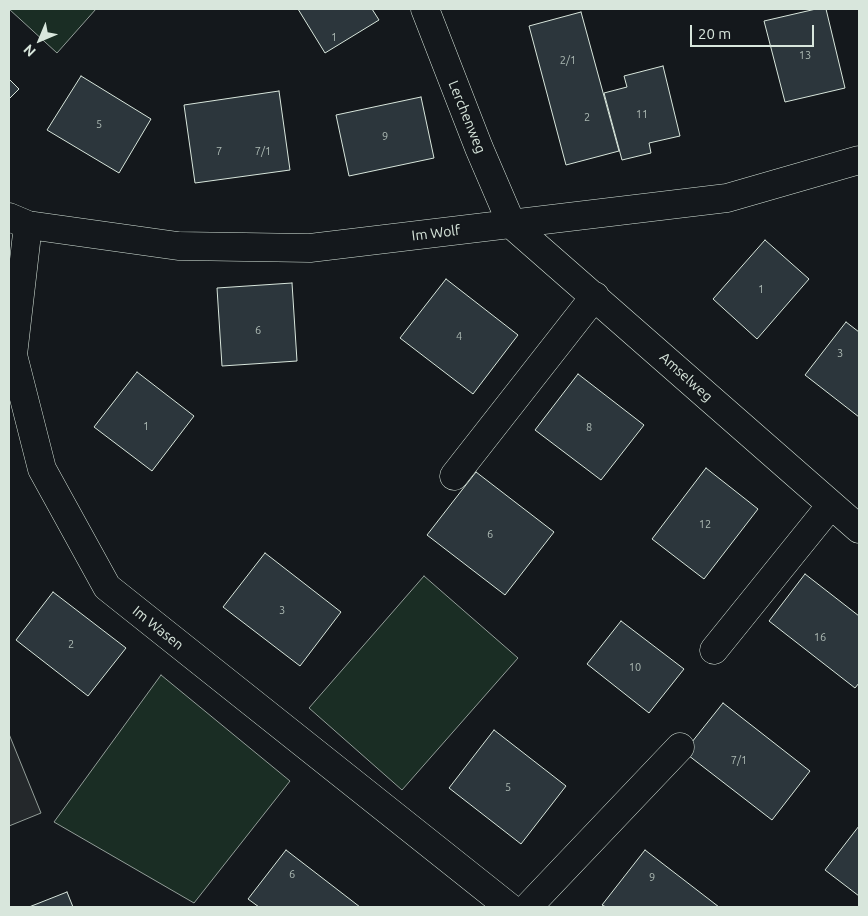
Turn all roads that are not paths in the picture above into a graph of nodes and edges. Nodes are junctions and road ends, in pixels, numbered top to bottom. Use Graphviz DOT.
graph roads {
  1 [pos="425,9"];
  2 [pos="859,160"];
  3 [pos="18,221"];
  4 [pos="512,225"];
  5 [pos="595,296"];
  6 [pos="454,476"];
  7 [pos="831,505"];
  8 [pos="859,529"];
  9 [pos="714,650"];
  10 [pos="680,747"];
  11 [pos="509,907"];
  12 [pos="528,907"];
  1 -- 4 [label="street, Lerchenweg"];
  2 -- 4 [label="street, Im Wolf"];
  3 -- 4 [label="street, Im Wolf"];
  3 -- 11 [label="street, Im Wasen"];
  4 -- 5 [label="street, Amselweg"];
  5 -- 6 [label="street"];
  5 -- 7 [label="street, Amselweg"];
  7 -- 8 [label="street, Amselweg"];
  7 -- 9 [label="street"];
  10 -- 12 [label="street"];
}
